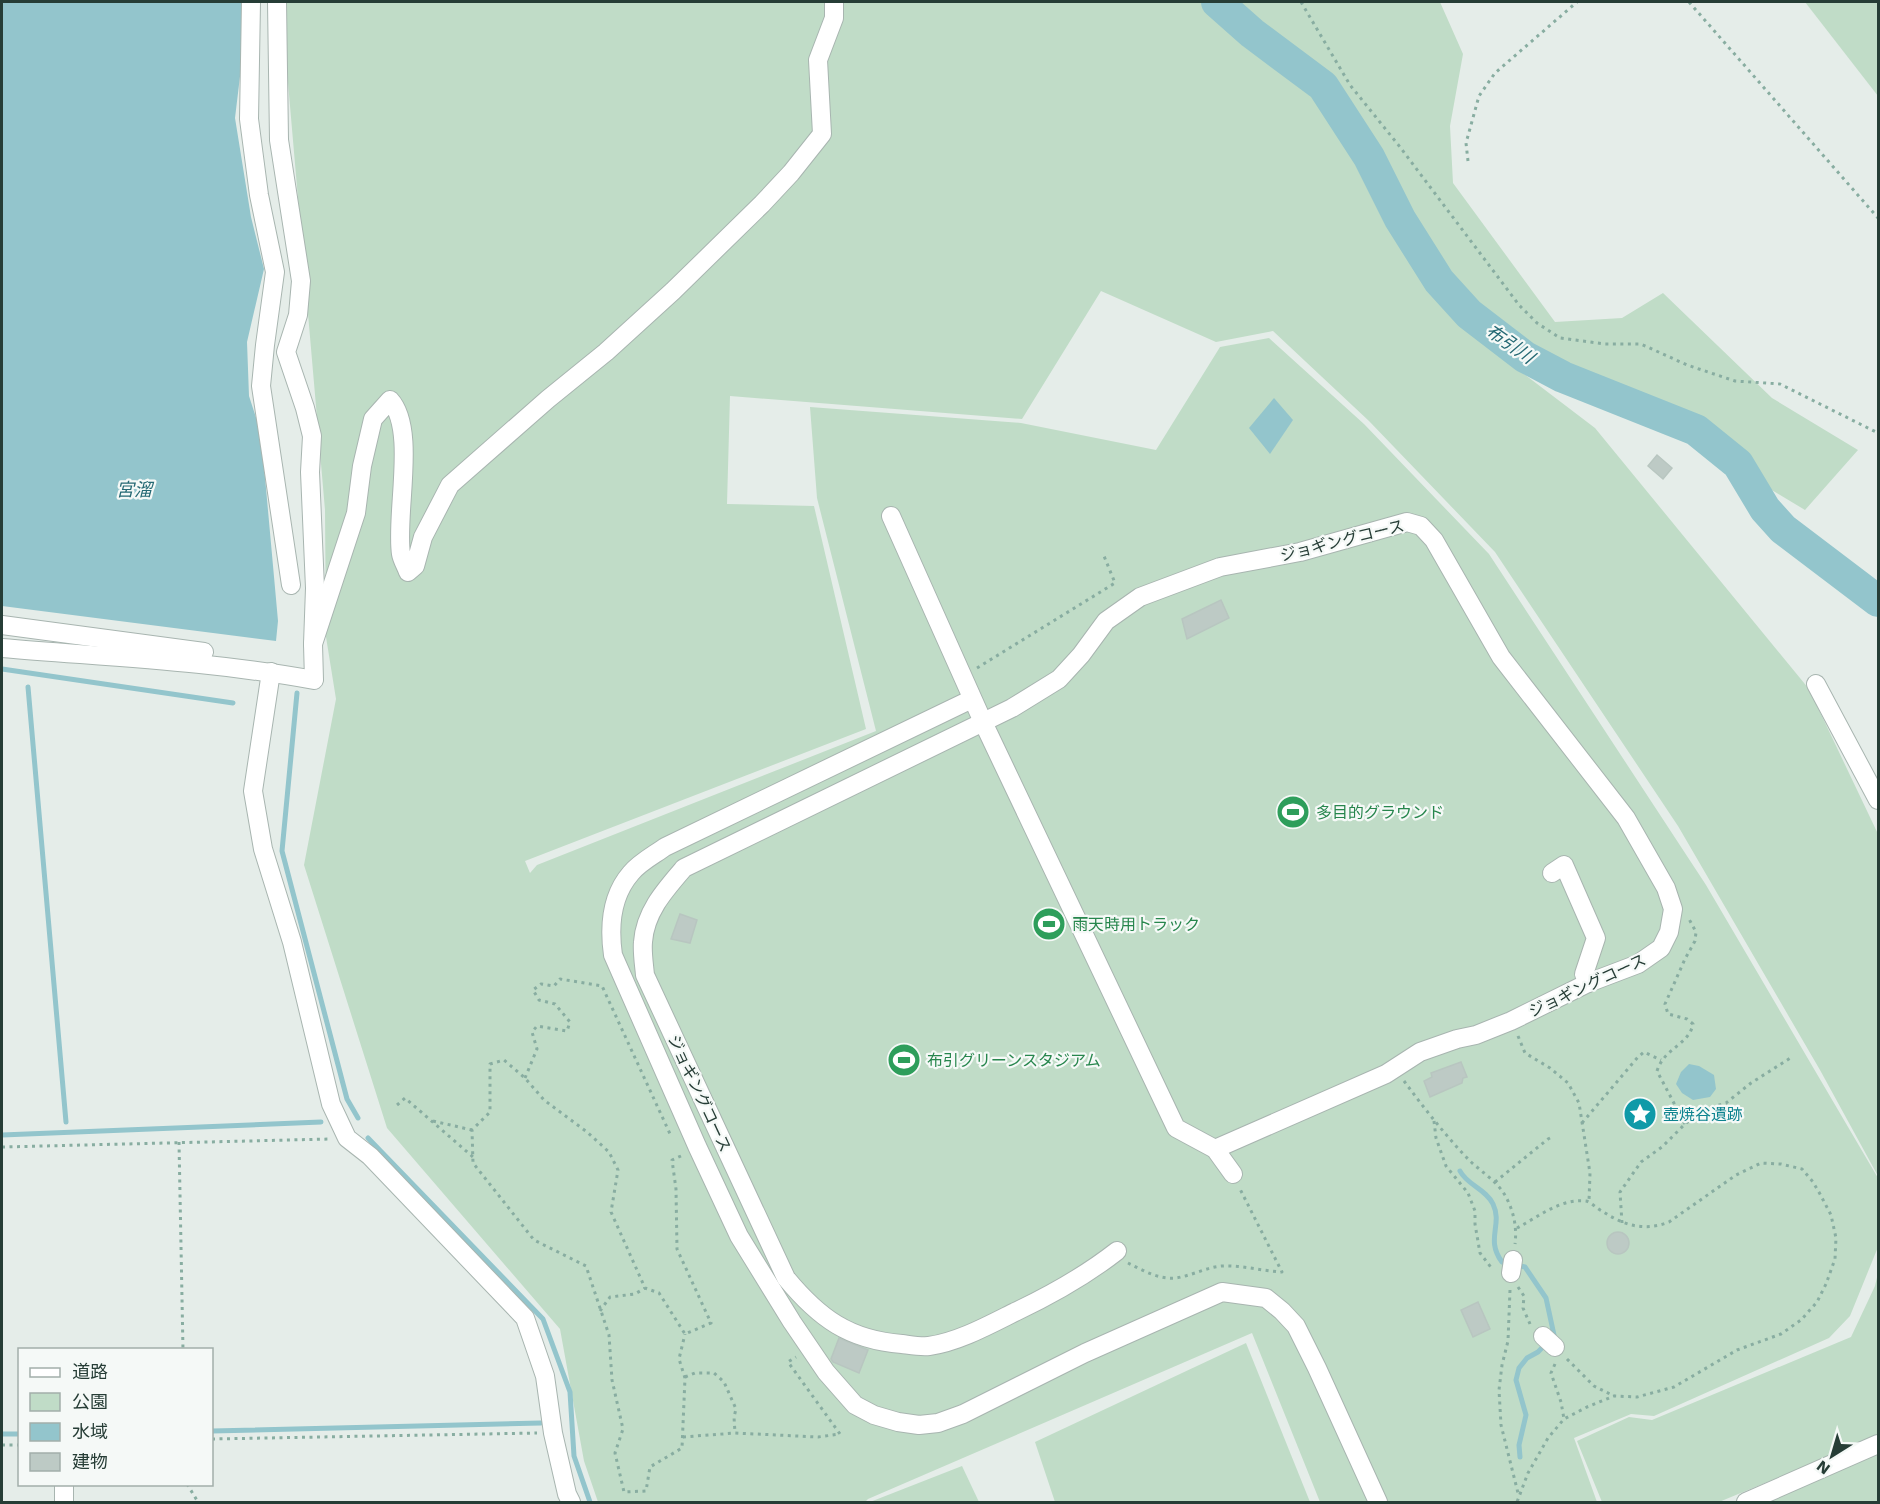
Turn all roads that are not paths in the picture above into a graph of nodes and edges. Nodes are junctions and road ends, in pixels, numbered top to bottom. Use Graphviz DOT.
graph roads {
  1 [pos="251,2"];
  2 [pos="277,2"];
  3 [pos="834,2"];
  4 [pos="891,516"];
  5 [pos="291,585"];
  6 [pos="2,626"];
  7 [pos="313,644"];
  8 [pos="2,648"];
  9 [pos="289,664"];
  10 [pos="271,672"];
  11 [pos="1816,684"];
  12 [pos="972,699"];
  13 [pos="983,722"];
  14 [pos="1878,800"];
  15 [pos="1552,873"];
  16 [pos="1588,983"];
  17 [pos="1215,1149"];
  18 [pos="1233,1174"];
  19 [pos="1117,1251"];
  20 [pos="1878,1444"];
  21 [pos="64,1486"];
  22 [pos="64,1503"];
  23 [pos="571,1503"];
  24 [pos="1378,1503"];
  25 [pos="1746,1503"];
  1 -- 5 [label="street"];
  2 -- 7 [label="street"];
  3 -- 7 [label="street"];
  4 -- 12 [label="street"];
  6 -- 9 [label="street"];
  7 -- 10 [label="street"];
  8 -- 10 [label="street"];
  10 -- 23 [label="street"];
  11 -- 14 [label="street"];
  12 -- 13 [label="street"];
  12 -- 24 [label="street"];
  13 -- 16 [label="street, ジョギングコース"];
  13 -- 17 [label="street"];
  13 -- 19 [label="street, ジョギングコース"];
  15 -- 16 [label="street"];
  16 -- 17 [label="street, ジョギングコース"];
  17 -- 18 [label="street"];
  20 -- 25 [label="street"];
  21 -- 22 [label="street"];
}
